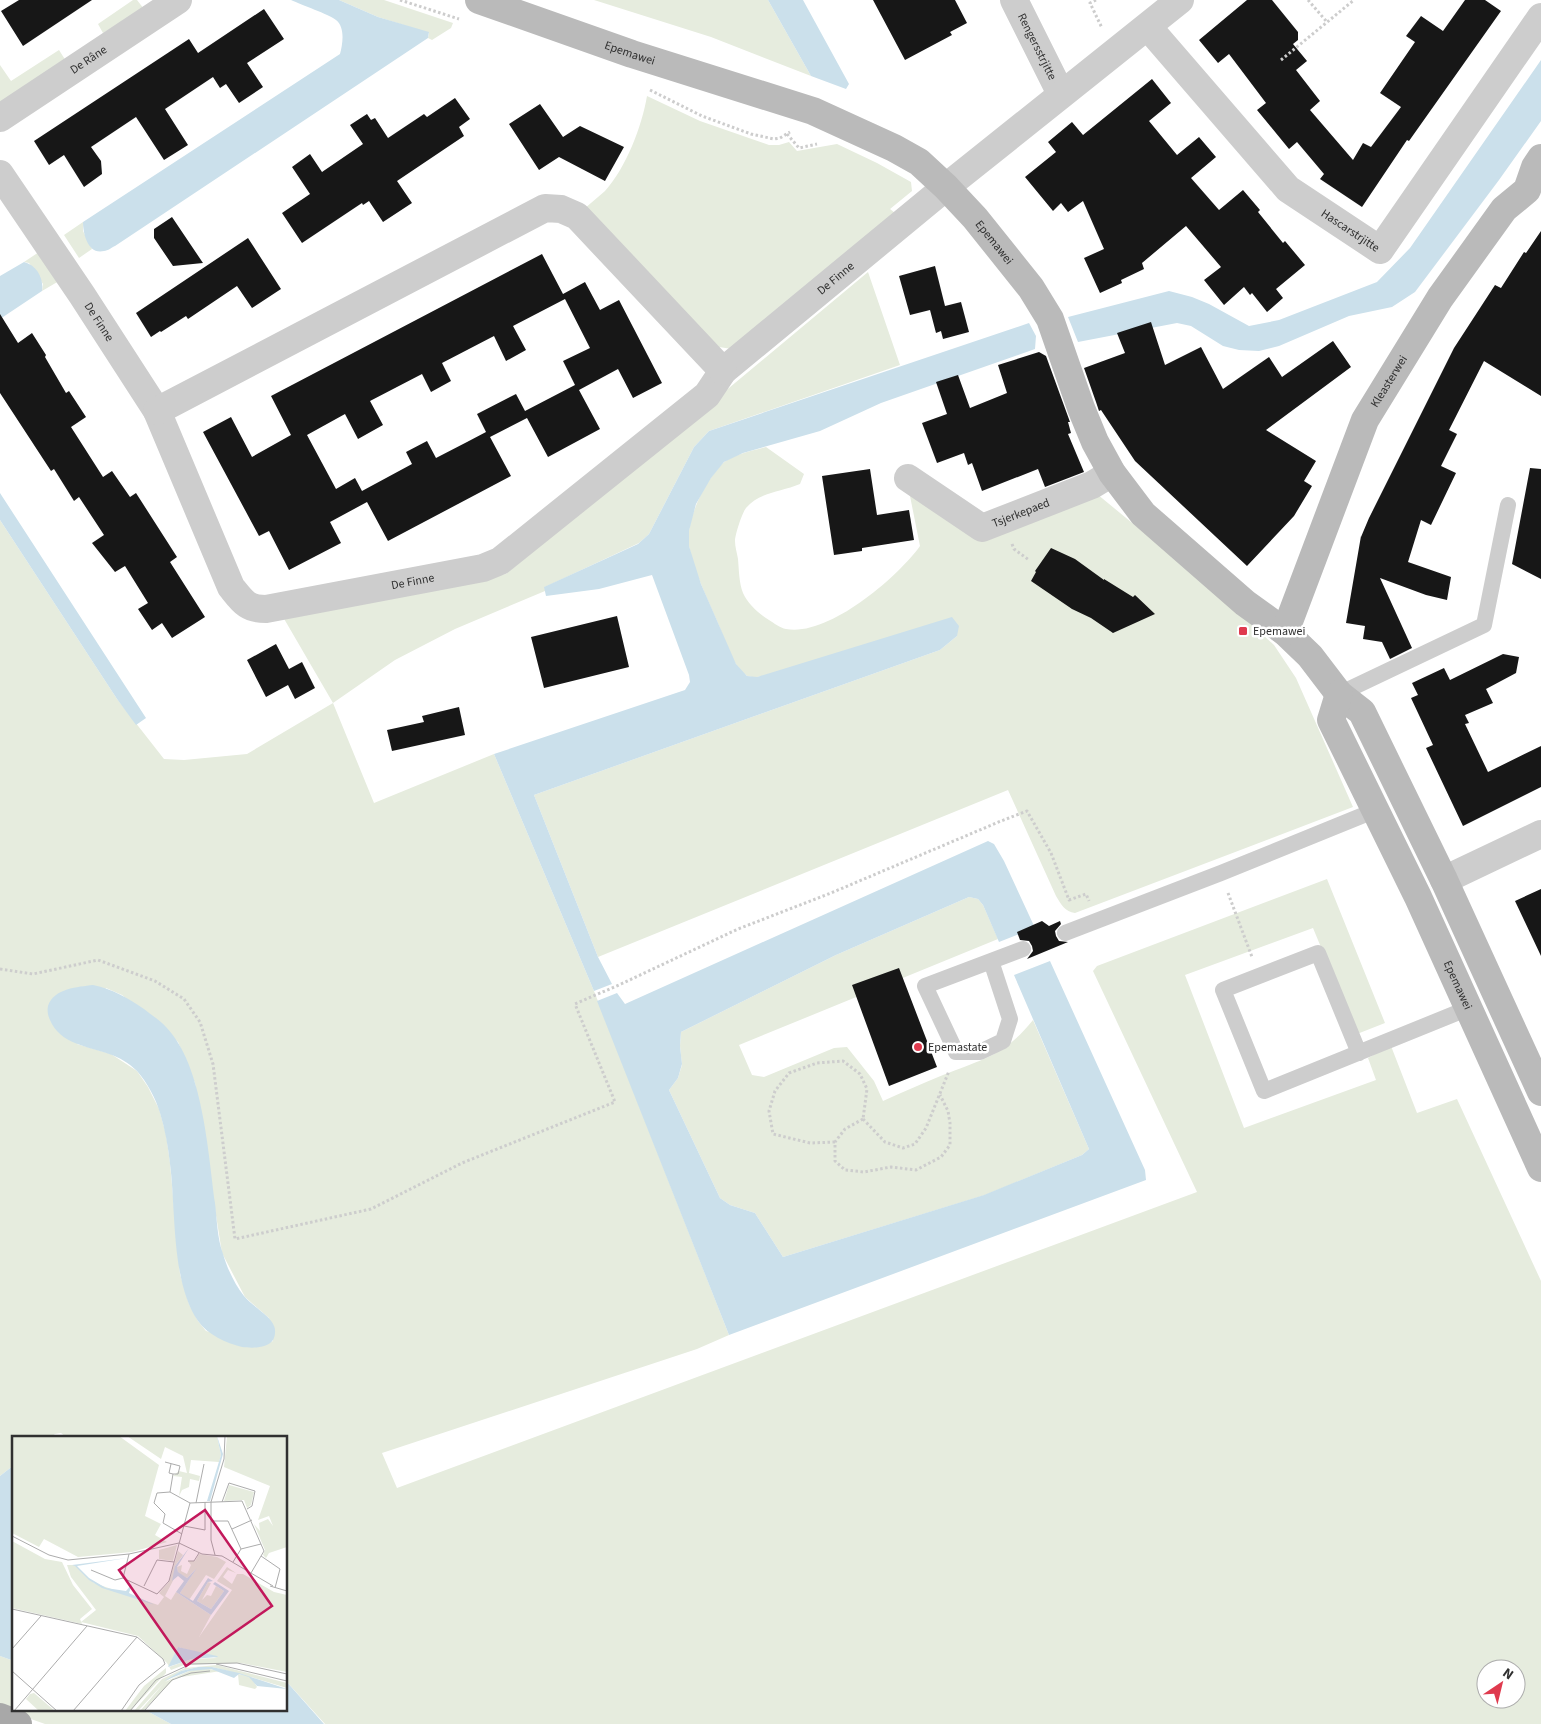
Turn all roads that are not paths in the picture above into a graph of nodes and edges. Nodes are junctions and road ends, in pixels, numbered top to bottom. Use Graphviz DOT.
graph roads {
  1 [pos="178,0"];
  2 [pos="478,0"];
  3 [pos="1014,0"];
  4 [pos="1180,0"];
  5 [pos="1541,17"];
  6 [pos="1148,27"];
  7 [pos="1061,94"];
  8 [pos="0,118"];
  9 [pos="1541,158"];
  10 [pos="0,174"];
  11 [pos="946,187"];
  12 [pos="1534,195"];
  13 [pos="723,371"];
  14 [pos="157,411"];
  15 [pos="1112,472"];
  16 [pos="908,478"];
  17 [pos="1508,505"];
  18 [pos="1285,632"];
  19 [pos="1339,694"];
  20 [pos="1376,810"];
  21 [pos="1541,834"];
  22 [pos="1444,880"];
  23 [pos="1065,933"];
  24 [pos="1023,949"];
  25 [pos="992,961"];
  26 [pos="1469,1008"];
  27 [pos="1359,1053"];
  28 [pos="1541,1092"];
  29 [pos="1541,1168"];
  30 [pos="0,1717"];
  31 [pos="18,1724"];
  1 -- 8 [label="street, De Râne"];
  2 -- 11 [label="street, Epemawei"];
  3 -- 7 [label="street, Rengersstrjitte"];
  4 -- 6 [label="street"];
  5 -- 6 [label="street, Hascarstrjitte"];
  6 -- 7 [label="street"];
  7 -- 11 [label="street"];
  9 -- 12 [label="street, Kleasterwei"];
  10 -- 14 [label="street, De Finne"];
  11 -- 13 [label="street, De Finne"];
  11 -- 15 [label="street, Epemawei"];
  12 -- 18 [label="street, Kleasterwei"];
  13 -- 14 [label="street"];
  13 -- 14 [label="street, De Finne"];
  15 -- 16 [label="street, Tsjerkepaed"];
  15 -- 18 [label="street, Epemawei"];
  17 -- 19 [label="lane"];
  18 -- 19 [label="street, Epemawei"];
  19 -- 20 [label="street, Epemawei"];
  19 -- 22 [label="street, Epemawei"];
  20 -- 23 [label="lane"];
  20 -- 26 [label="street, Epemawei"];
  21 -- 22 [label="street"];
  22 -- 28 [label="street, Epemawei"];
  24 -- 25 [label="lane"];
  25 -- 25 [label="lane"];
  26 -- 27 [label="lane"];
  26 -- 29 [label="street, Epemawei"];
  27 -- 27 [label="lane"];
  30 -- 31 [label="main road"];
}
